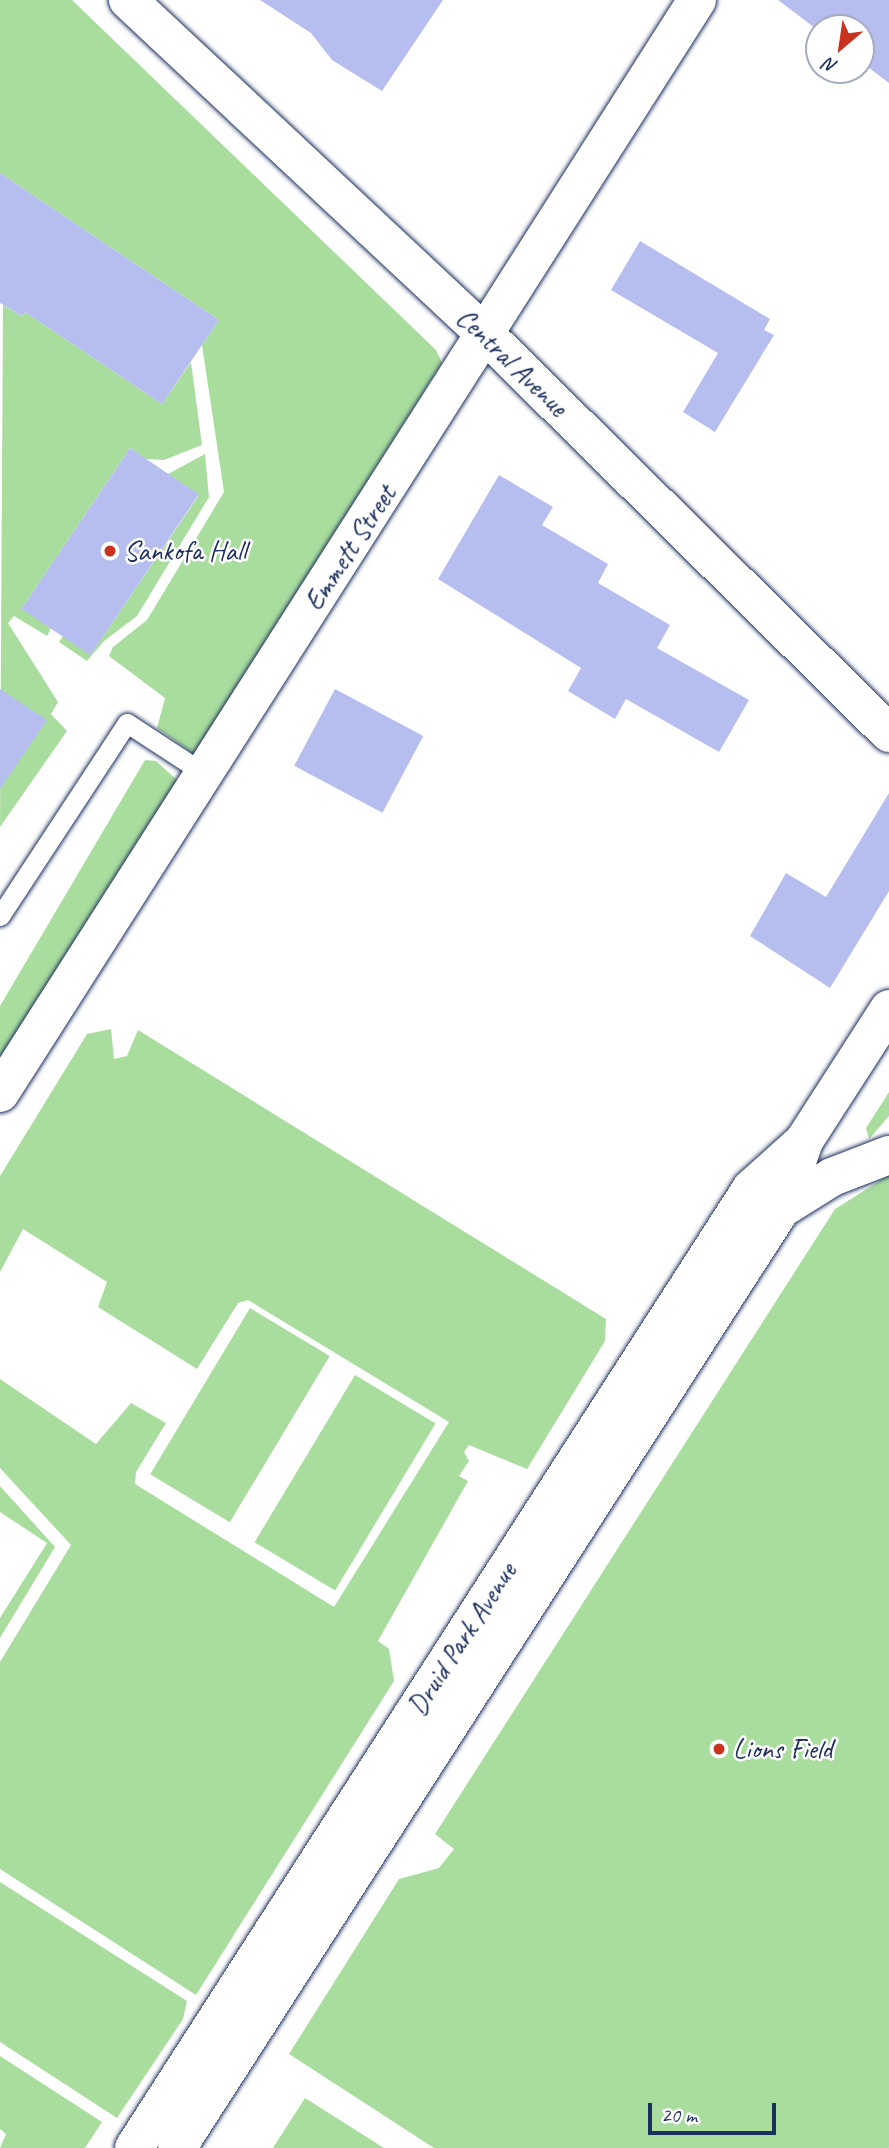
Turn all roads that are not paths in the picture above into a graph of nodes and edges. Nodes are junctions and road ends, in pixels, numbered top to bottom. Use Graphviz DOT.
graph roads {
  1 [pos="128,0"];
  2 [pos="697,0"];
  3 [pos="487,336"];
  4 [pos="889,733"];
  5 [pos="205,774"];
  6 [pos="0,916"];
  7 [pos="889,1009"];
  8 [pos="0,1093"];
  9 [pos="804,1142"];
  10 [pos="889,1155"];
  11 [pos="780,1209"];
  12 [pos="134,2148"];
  13 [pos="177,2148"];
  1 -- 3 [label="street, Central Avenue"];
  2 -- 3 [label="street, Emmett Street"];
  3 -- 4 [label="street, Central Avenue"];
  3 -- 5 [label="street, Emmett Street"];
  5 -- 6 [label="lane"];
  5 -- 8 [label="street, Emmett Street"];
  7 -- 9 [label="street, Druid Park Avenue"];
  9 -- 11 [label="street, Druid Park Avenue"];
  9 -- 12 [label="street, Druid Park Avenue"];
  10 -- 11 [label="street"];
  11 -- 13 [label="street, Druid Park Avenue"];
}
